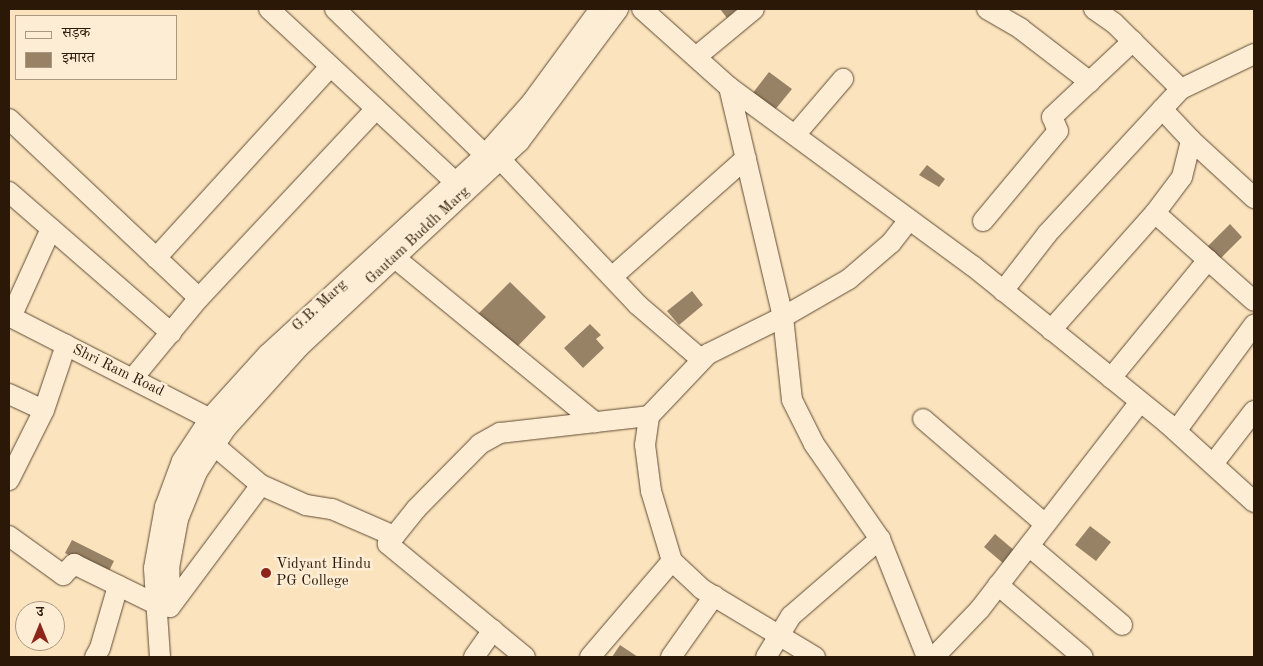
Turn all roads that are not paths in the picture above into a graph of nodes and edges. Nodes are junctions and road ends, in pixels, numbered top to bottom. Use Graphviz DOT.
graph roads {
  1 [pos="269,9"];
  2 [pos="334,9"];
  3 [pos="600,9"];
  4 [pos="618,9"];
  5 [pos="642,9"];
  6 [pos="754,9"];
  7 [pos="987,9"];
  8 [pos="1106,12"];
  9 [pos="1133,41"];
  10 [pos="1254,54"];
  11 [pos="696,57"];
  12 [pos="330,67"];
  13 [pos="843,79"];
  14 [pos="1090,82"];
  15 [pos="729,87"];
  16 [pos="1181,89"];
  17 [pos="376,109"];
  18 [pos="1162,109"];
  19 [pos="9,119"];
  20 [pos="795,135"];
  21 [pos="1191,140"];
  22 [pos="492,157"];
  23 [pos="746,158"];
  24 [pos="461,186"];
  25 [pos="9,192"];
  26 [pos="1254,198"];
  27 [pos="1155,213"];
  28 [pos="909,220"];
  29 [pos="983,220"];
  30 [pos="51,229"];
  31 [pos="156,258"];
  32 [pos="395,258"];
  33 [pos="1208,260"];
  34 [pos="612,277"];
  35 [pos="1003,291"];
  36 [pos="199,298"];
  37 [pos="1254,301"];
  38 [pos="10,316"];
  39 [pos="783,317"];
  40 [pos="1254,325"];
  41 [pos="1051,330"];
  42 [pos="171,333"];
  43 [pos="66,345"];
  44 [pos="702,360"];
  45 [pos="133,378"];
  46 [pos="1111,378"];
  47 [pos="9,394"];
  48 [pos="1140,402"];
  49 [pos="44,410"];
  50 [pos="1254,411"];
  51 [pos="649,416"];
  52 [pos="923,419"];
  53 [pos="218,422"];
  54 [pos="595,422"];
  55 [pos="1176,431"];
  56 [pos="215,446"];
  57 [pos="1213,464"];
  58 [pos="11,470"];
  59 [pos="261,484"];
  60 [pos="1254,502"];
  61 [pos="1046,524"];
  62 [pos="9,536"];
  63 [pos="394,536"];
  64 [pos="880,539"];
  65 [pos="1028,546"];
  66 [pos="672,561"];
  67 [pos="998,585"];
  68 [pos="118,586"];
  69 [pos="714,596"];
  70 [pos="163,606"];
  71 [pos="1122,625"];
  72 [pos="493,630"];
  73 [pos="779,636"];
  74 [pos="679,654"];
  75 [pos="95,657"];
  76 [pos="160,657"];
  77 [pos="173,657"];
  78 [pos="474,657"];
  79 [pos="525,657"];
  80 [pos="590,657"];
  81 [pos="766,657"];
  82 [pos="815,657"];
  83 [pos="927,657"];
  84 [pos="934,657"];
  85 [pos="1083,657"];
  1 -- 12 [label="street"];
  2 -- 22 [label="street"];
  3 -- 22 [label="street, G.B. Marg"];
  4 -- 22 [label="street"];
  5 -- 11 [label="street"];
  6 -- 11 [label="street"];
  7 -- 14 [label="street"];
  8 -- 9 [label="street"];
  9 -- 14 [label="street"];
  9 -- 16 [label="street"];
  10 -- 16 [label="street"];
  11 -- 15 [label="street"];
  12 -- 17 [label="street"];
  12 -- 31 [label="street"];
  13 -- 20 [label="street"];
  14 -- 29 [label="street"];
  15 -- 20 [label="street"];
  15 -- 23 [label="street"];
  16 -- 18 [label="street"];
  17 -- 24 [label="street"];
  17 -- 36 [label="street"];
  18 -- 21 [label="street"];
  18 -- 35 [label="street"];
  19 -- 31 [label="street"];
  20 -- 28 [label="street"];
  21 -- 26 [label="street"];
  21 -- 27 [label="street"];
  22 -- 24 [label="street, G.B. Marg"];
  22 -- 34 [label="street"];
  23 -- 34 [label="street"];
  23 -- 39 [label="street"];
  24 -- 32 [label="street, Gautam Buddh Marg"];
  24 -- 53 [label="street, G.B. Marg"];
  25 -- 30 [label="street"];
  27 -- 33 [label="street"];
  27 -- 41 [label="street"];
  28 -- 35 [label="street"];
  28 -- 39 [label="street"];
  30 -- 38 [label="street"];
  30 -- 42 [label="street"];
  31 -- 36 [label="street"];
  32 -- 53 [label="street, Gautam Buddh Marg"];
  32 -- 54 [label="street"];
  33 -- 37 [label="street"];
  33 -- 46 [label="street"];
  34 -- 44 [label="street"];
  35 -- 41 [label="street"];
  36 -- 42 [label="street"];
  38 -- 43 [label="street, Shri Ram Road"];
  39 -- 44 [label="street"];
  39 -- 64 [label="street"];
  40 -- 55 [label="street"];
  41 -- 46 [label="street"];
  42 -- 45 [label="street"];
  43 -- 45 [label="street, Shri Ram Road"];
  43 -- 49 [label="street"];
  44 -- 51 [label="street"];
  45 -- 53 [label="street, Shri Ram Road"];
  46 -- 48 [label="street"];
  47 -- 49 [label="street"];
  48 -- 55 [label="street"];
  48 -- 61 [label="street"];
  49 -- 58 [label="street"];
  50 -- 57 [label="street"];
  51 -- 54 [label="street"];
  51 -- 66 [label="street"];
  52 -- 61 [label="street"];
  53 -- 56 [label="street, Gautam Buddh Marg"];
  53 -- 70 [label="street, G.B. Marg"];
  54 -- 63 [label="street"];
  55 -- 57 [label="street"];
  56 -- 59 [label="street"];
  56 -- 70 [label="street, Gautam Buddh Marg"];
  57 -- 60 [label="street"];
  59 -- 63 [label="street"];
  59 -- 70 [label="street"];
  61 -- 65 [label="street"];
  62 -- 68 [label="street"];
  63 -- 72 [label="street"];
  64 -- 73 [label="street"];
  64 -- 83 [label="street"];
  65 -- 67 [label="street"];
  65 -- 71 [label="street"];
  66 -- 69 [label="street"];
  66 -- 80 [label="street"];
  67 -- 84 [label="street"];
  67 -- 85 [label="street"];
  68 -- 70 [label="street"];
  68 -- 75 [label="street"];
  69 -- 73 [label="street"];
  69 -- 74 [label="street"];
  70 -- 76 [label="street, G.B. Marg"];
  70 -- 77 [label="street, Gautam Buddh Marg"];
  72 -- 78 [label="street"];
  72 -- 79 [label="street"];
  73 -- 81 [label="street"];
  73 -- 82 [label="street"];
}
